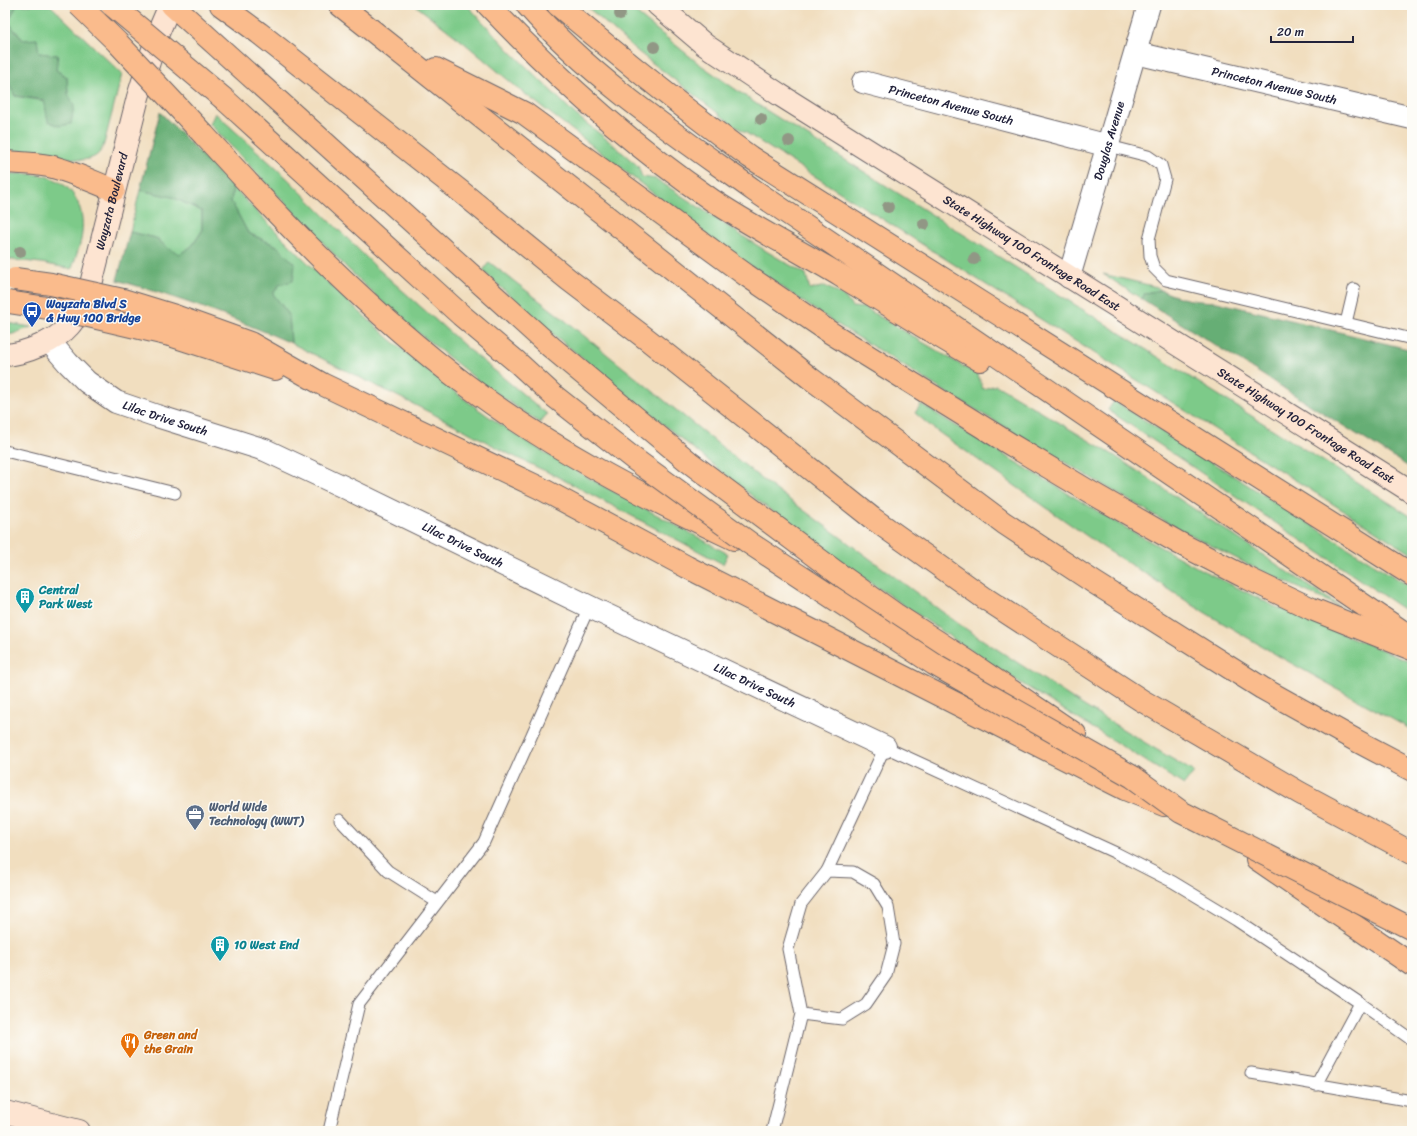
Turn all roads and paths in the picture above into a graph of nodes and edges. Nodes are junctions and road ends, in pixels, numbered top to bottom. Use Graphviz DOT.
graph roads {
  1 [pos="79,5"];
  2 [pos="112,5"];
  3 [pos="171,5"];
  4 [pos="221,5"];
  5 [pos="340,5"];
  6 [pos="488,5"];
  7 [pos="527,5"];
  8 [pos="558,5"];
  9 [pos="658,5"];
  10 [pos="1149,5"];
  11 [pos="396,50"];
  12 [pos="1136,53"];
  13 [pos="863,82"];
  14 [pos="1412,118"];
  15 [pos="1108,146"];
  16 [pos="5,162"];
  17 [pos="114,190"];
  18 [pos="1069,277"];
  19 [pos="10,278"];
  20 [pos="1354,289"];
  21 [pos="7,302"];
  22 [pos="1346,322"];
  23 [pos="172,325"];
  24 [pos="1412,338"];
  25 [pos="49,341"];
  26 [pos="5,355"];
  27 [pos="1085,416"];
  28 [pos="5,451"];
  29 [pos="1412,492"];
  30 [pos="175,493"];
  31 [pos="1412,575"];
  32 [pos="589,607"];
  33 [pos="895,614"];
  34 [pos="1412,638"];
  35 [pos="1412,650"];
  36 [pos="884,748"];
  37 [pos="1412,770"];
  38 [pos="1181,812"];
  39 [pos="340,820"];
  40 [pos="1412,853"];
  41 [pos="827,871"];
  42 [pos="437,902"];
  43 [pos="1412,929"];
  44 [pos="1412,965"];
  45 [pos="1360,1003"];
  46 [pos="801,1014"];
  47 [pos="1412,1040"];
  48 [pos="1251,1073"];
  49 [pos="1316,1084"];
  50 [pos="1412,1101"];
  51 [pos="5,1112"];
  52 [pos="79,1131"];
  53 [pos="329,1131"];
  54 [pos="772,1131"];
  1 -- 33 [label="highway, bridge"];
  2 -- 38 [label="highway, bridge"];
  3 -- 17 [label="street, Wayzata Boulevard"];
  3 -- 33 [label="highway"];
  4 -- 40 [label="highway"];
  5 -- 11 [label="highway"];
  6 -- 27 [label="highway"];
  7 -- 27 [label="highway"];
  8 -- 31 [label="highway"];
  9 -- 18 [label="street, State Highway 100 Frontage Road East"];
  10 -- 12 [label="street, Douglas Avenue"];
  11 -- 35 [label="highway"];
  11 -- 37 [label="highway"];
  12 -- 14 [label="street, Princeton Avenue South"];
  12 -- 15 [label="street, Douglas Avenue"];
  13 -- 15 [label="street, Princeton Avenue South"];
  15 -- 18 [label="street, Douglas Avenue"];
  15 -- 22 [label="lane"];
  16 -- 17 [label="highway"];
  17 -- 25 [label="street, Wayzata Boulevard"];
  18 -- 29 [label="street, State Highway 100 Frontage Road East"];
  19 -- 23 [label="highway, bridge"];
  20 -- 22 [label="lane"];
  21 -- 23 [label="highway, bridge"];
  22 -- 24 [label="lane"];
  23 -- 38 [label="highway, bridge"];
  25 -- 26 [label="street, Wayzata Boulevard"];
  25 -- 32 [label="street, Lilac Drive South"];
  27 -- 34 [label="highway"];
  28 -- 30 [label="lane"];
  32 -- 36 [label="street, Lilac Drive South"];
  32 -- 42 [label="lane"];
  33 -- 44 [label="highway"];
  36 -- 41 [label="lane"];
  36 -- 45 [label="lane"];
  38 -- 43 [label="highway, bridge"];
  39 -- 42 [label="lane"];
  41 -- 46 [label="lane"];
  41 -- 46 [label="lane"];
  42 -- 53 [label="lane"];
  45 -- 47 [label="lane"];
  45 -- 49 [label="lane"];
  46 -- 54 [label="lane"];
  48 -- 49 [label="lane"];
  49 -- 50 [label="lane"];
  51 -- 52 [label="street"];
}
